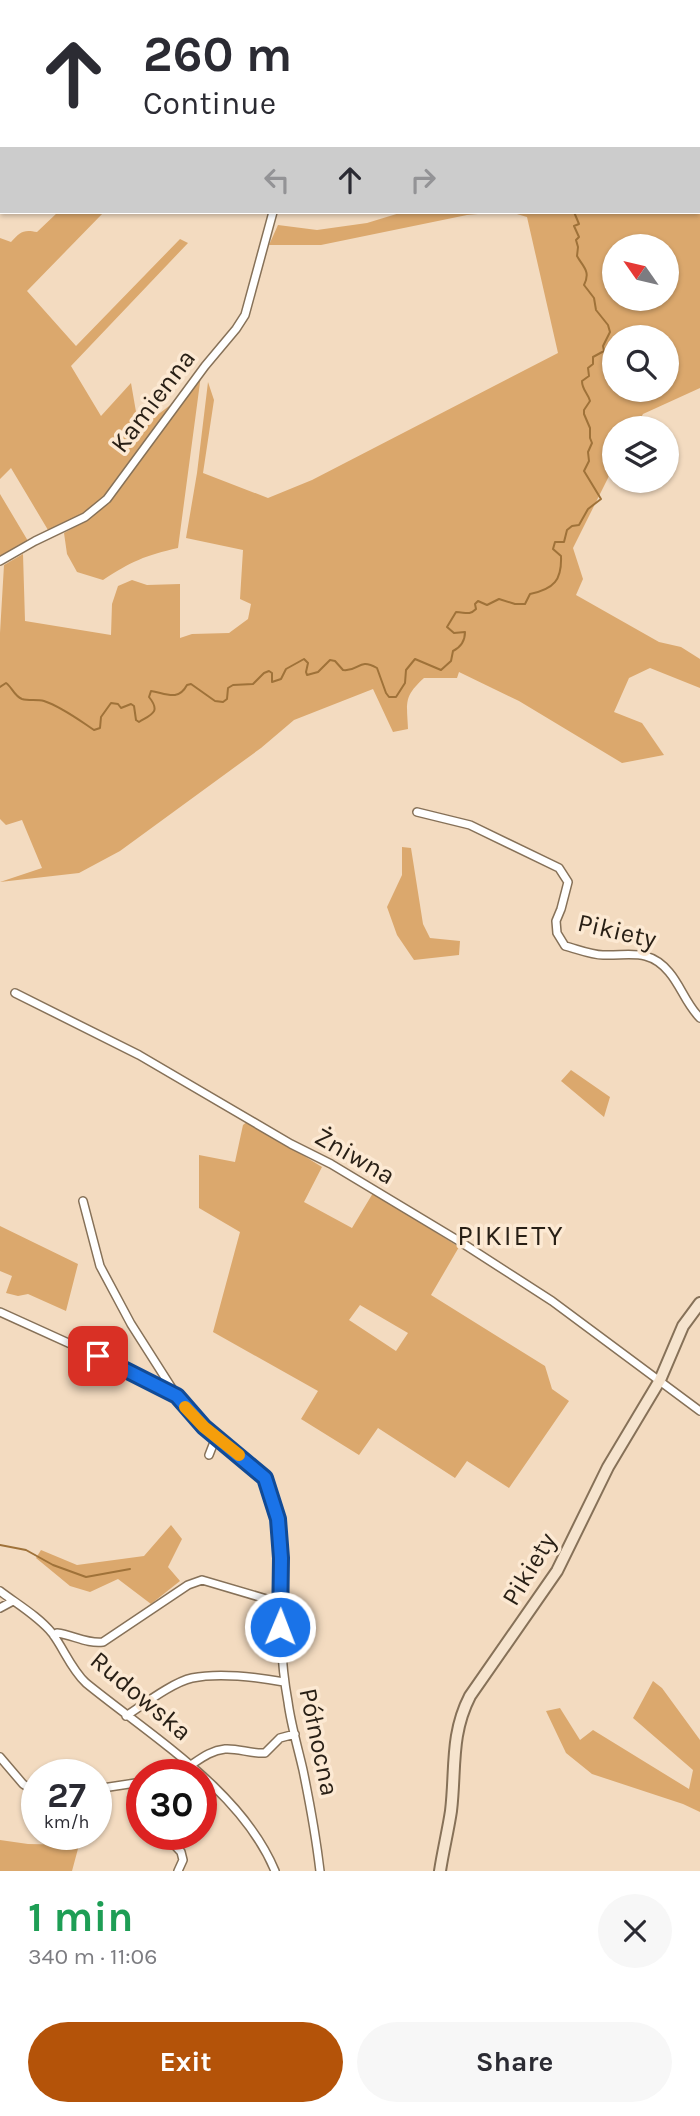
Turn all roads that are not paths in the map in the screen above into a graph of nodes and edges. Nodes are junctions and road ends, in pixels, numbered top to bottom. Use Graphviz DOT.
graph roads {
  1 [pos="273,214"];
  2 [pos="0,561"];
  3 [pos="417,813"];
  4 [pos="15,993"];
  5 [pos="700,1017"];
  6 [pos="83,1201"];
  7 [pos="700,1303"];
  8 [pos="0,1312"];
  9 [pos="660,1380"];
  10 [pos="177,1396"];
  11 [pos="700,1411"];
  12 [pos="216,1437"];
  13 [pos="209,1455"];
  14 [pos="0,1591"];
  15 [pos="13,1601"];
  16 [pos="280,1603"];
  17 [pos="0,1608"];
  18 [pos="54,1636"];
  19 [pos="285,1682"];
  20 [pos="126,1716"];
  21 [pos="295,1734"];
  22 [pos="0,1757"];
  23 [pos="183,1759"];
  24 [pos="200,1759"];
  25 [pos="21,1782"];
  26 [pos="217,1792"];
  27 [pos="179,1850"];
  28 [pos="178,1871"];
  29 [pos="275,1871"];
  30 [pos="320,1871"];
  31 [pos="440,1871"];
  1 -- 2 [label="street, Kamienna"];
  3 -- 5 [label="street, Pikiety"];
  4 -- 9 [label="street, Żniwna"];
  6 -- 10 [label="street, Północna"];
  7 -- 9 [label="street, Pikiety"];
  8 -- 10 [label="street"];
  9 -- 11 [label="street, Żniwna"];
  9 -- 31 [label="street, Pikiety"];
  10 -- 12 [label="street, Północna"];
  12 -- 13 [label="street"];
  12 -- 16 [label="street, Północna"];
  14 -- 15 [label="street, Rudowska"];
  15 -- 17 [label="street"];
  15 -- 18 [label="street, Rudowska"];
  16 -- 18 [label="street"];
  16 -- 19 [label="street, Północna"];
  18 -- 20 [label="street, Rudowska"];
  19 -- 20 [label="street"];
  19 -- 21 [label="street, Północna"];
  20 -- 23 [label="street, Rudowska"];
  21 -- 24 [label="street"];
  21 -- 30 [label="street, Północna"];
  22 -- 25 [label="street"];
  26 -- 29 [label="street, Rudowska"];
  27 -- 28 [label="street"];
}
